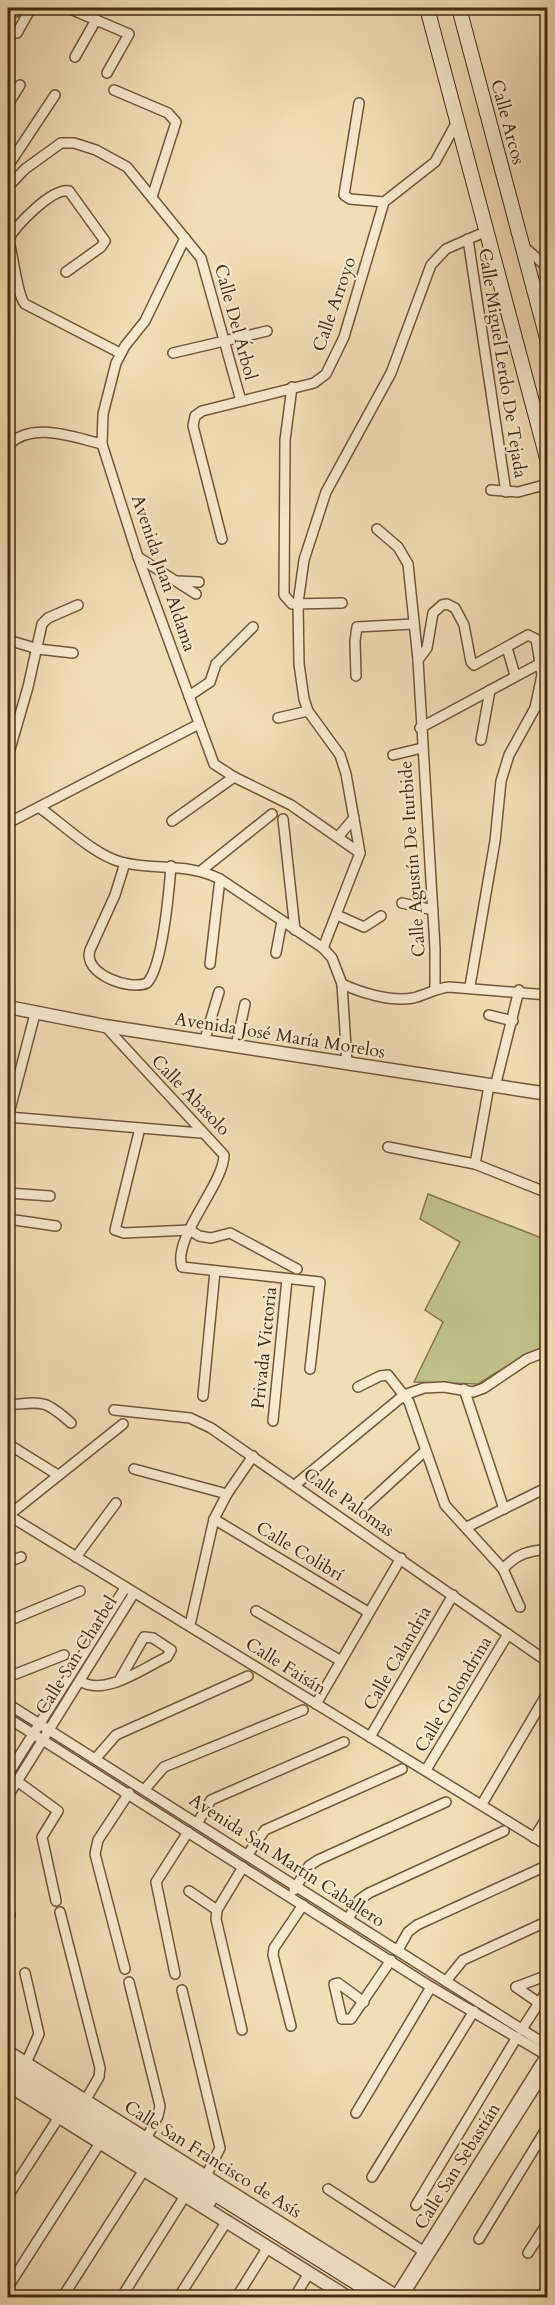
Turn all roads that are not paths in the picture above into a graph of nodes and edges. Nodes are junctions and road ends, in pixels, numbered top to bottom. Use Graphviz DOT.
graph roads {
  1 [pos="31,8"];
  2 [pos="68,8"];
  3 [pos="427,8"];
  4 [pos="459,8"];
  5 [pos="8,14"];
  6 [pos="96,20"];
  7 [pos="17,33"];
  8 [pos="75,57"];
  9 [pos="107,73"];
  10 [pos="20,85"];
  11 [pos="114,90"];
  12 [pos="55,95"];
  13 [pos="359,103"];
  14 [pos="8,104"];
  15 [pos="458,120"];
  16 [pos="8,166"];
  17 [pos="8,187"];
  18 [pos="152,196"];
  19 [pos="384,201"];
  20 [pos="487,231"];
  21 [pos="185,238"];
  22 [pos="8,239"];
  23 [pos="468,239"];
  24 [pos="522,245"];
  25 [pos="548,268"];
  26 [pos="66,272"];
  27 [pos="267,331"];
  28 [pos="226,341"];
  29 [pos="548,342"];
  30 [pos="120,353"];
  31 [pos="173,353"];
  32 [pos="292,387"];
  33 [pos="240,401"];
  34 [pos="102,444"];
  35 [pos="8,445"];
  36 [pos="548,462"];
  37 [pos="548,484"];
  38 [pos="491,490"];
  39 [pos="506,492"];
  40 [pos="377,529"];
  41 [pos="222,539"];
  42 [pos="138,557"];
  43 [pos="176,581"];
  44 [pos="199,582"];
  45 [pos="196,594"];
  46 [pos="298,603"];
  47 [pos="342,603"];
  48 [pos="78,605"];
  49 [pos="413,624"];
  50 [pos="253,627"];
  51 [pos="8,640"];
  52 [pos="507,648"];
  53 [pos="38,649"];
  54 [pos="73,653"];
  55 [pos="417,660"];
  56 [pos="541,663"];
  57 [pos="515,675"];
  58 [pos="357,676"];
  59 [pos="490,690"];
  60 [pos="189,696"];
  61 [pos="308,711"];
  62 [pos="278,718"];
  63 [pos="199,724"];
  64 [pos="420,728"];
  65 [pos="12,730"];
  66 [pos="481,740"];
  67 [pos="422,748"];
  68 [pos="393,755"];
  69 [pos="8,756"];
  70 [pos="234,777"];
  71 [pos="39,808"];
  72 [pos="8,811"];
  73 [pos="272,814"];
  74 [pos="354,818"];
  75 [pos="283,819"];
  76 [pos="172,820"];
  77 [pos="9,822"];
  78 [pos="338,837"];
  79 [pos="360,853"];
  80 [pos="124,863"];
  81 [pos="171,866"];
  82 [pos="202,870"];
  83 [pos="220,879"];
  84 [pos="402,903"];
  85 [pos="433,910"];
  86 [pos="337,915"];
  87 [pos="381,916"];
  88 [pos="282,921"];
  89 [pos="295,930"];
  90 [pos="323,948"];
  91 [pos="276,953"];
  92 [pos="210,964"];
  93 [pos="342,984"];
  94 [pos="470,986"];
  95 [pos="435,988"];
  96 [pos="519,990"];
  97 [pos="219,992"];
  98 [pos="548,995"];
  99 [pos="245,1004"];
  100 [pos="8,1008"];
  101 [pos="35,1014"];
  102 [pos="489,1015"];
  103 [pos="513,1021"];
  104 [pos="105,1026"];
  105 [pos="204,1042"];
  106 [pos="236,1046"];
  107 [pos="347,1063"];
  108 [pos="492,1087"];
  109 [pos="548,1094"];
  110 [pos="8,1117"];
  111 [pos="140,1128"];
  112 [pos="201,1133"];
  113 [pos="388,1147"];
  114 [pos="475,1164"];
  115 [pos="8,1193"];
  116 [pos="548,1193"];
  117 [pos="50,1196"];
  118 [pos="8,1219"];
  119 [pos="56,1226"];
  120 [pos="190,1230"];
  121 [pos="297,1269"];
  122 [pos="215,1271"];
  123 [pos="287,1279"];
  124 [pos="548,1351"];
  125 [pos="310,1369"];
  126 [pos="358,1387"];
  127 [pos="464,1389"];
  128 [pos="404,1395"];
  129 [pos="202,1396"];
  130 [pos="8,1405"];
  131 [pos="114,1410"];
  132 [pos="273,1421"];
  133 [pos="71,1423"];
  134 [pos="123,1424"];
  135 [pos="8,1444"];
  136 [pos="425,1451"];
  137 [pos="253,1456"];
  138 [pos="134,1469"];
  139 [pos="58,1475"];
  140 [pos="295,1485"];
  141 [pos="548,1487"];
  142 [pos="227,1494"];
  143 [pos="116,1503"];
  144 [pos="366,1506"];
  145 [pos="504,1509"];
  146 [pos="8,1515"];
  147 [pos="214,1520"];
  148 [pos="467,1527"];
  149 [pos="541,1550"];
  150 [pos="21,1557"];
  151 [pos="76,1557"];
  152 [pos="401,1558"];
  153 [pos="8,1562"];
  154 [pos="503,1569"];
  155 [pos="125,1588"];
  156 [pos="80,1592"];
  157 [pos="134,1593"];
  158 [pos="453,1595"];
  159 [pos="520,1607"];
  160 [pos="256,1611"];
  161 [pos="368,1612"];
  162 [pos="8,1621"];
  163 [pos="189,1625"];
  164 [pos="508,1634"];
  165 [pos="64,1655"];
  166 [pos="341,1660"];
  167 [pos="548,1662"];
  168 [pos="248,1676"];
  169 [pos="8,1677"];
  170 [pos="120,1679"];
  171 [pos="80,1681"];
  172 [pos="548,1692"];
  173 [pos="8,1704"];
  174 [pos="316,1704"];
  175 [pos="303,1710"];
  176 [pos="8,1718"];
  177 [pos="39,1724"];
  178 [pos="49,1730"];
  179 [pos="33,1734"];
  180 [pos="370,1737"];
  181 [pos="43,1740"];
  182 [pos="344,1742"];
  183 [pos="96,1758"];
  184 [pos="402,1769"];
  185 [pos="426,1770"];
  186 [pos="8,1774"];
  187 [pos="16,1781"];
  188 [pos="145,1789"];
  189 [pos="129,1793"];
  190 [pos="8,1796"];
  191 [pos="446,1802"];
  192 [pos="482,1804"];
  193 [pos="548,1816"];
  194 [pos="198,1822"];
  195 [pos="504,1831"];
  196 [pos="188,1832"];
  197 [pos="534,1838"];
  198 [pos="548,1846"];
  199 [pos="248,1854"];
  200 [pos="546,1866"];
  201 [pos="243,1867"];
  202 [pos="296,1886"];
  203 [pos="189,1891"];
  204 [pos="290,1897"];
  205 [pos="56,1901"];
  206 [pos="303,1905"];
  207 [pos="217,1910"];
  208 [pos="60,1912"];
  209 [pos="348,1919"];
  210 [pos="548,1922"];
  211 [pos="398,1950"];
  212 [pos="391,1960"];
  213 [pos="125,1969"];
  214 [pos="25,1973"];
  215 [pos="175,1974"];
  216 [pos="548,1975"];
  217 [pos="446,1981"];
  218 [pos="129,1982"];
  219 [pos="431,1987"];
  220 [pos="548,1989"];
  221 [pos="182,1990"];
  222 [pos="364,2002"];
  223 [pos="539,2002"];
  224 [pos="474,2011"];
  225 [pos="291,2026"];
  226 [pos="242,2030"];
  227 [pos="519,2033"];
  228 [pos="8,2052"];
  229 [pos="547,2052"];
  230 [pos="26,2063"];
  231 [pos="8,2064"];
  232 [pos="548,2067"];
  233 [pos="8,2076"];
  234 [pos="8,2085"];
  235 [pos="85,2101"];
  236 [pos="356,2113"];
  237 [pos="59,2117"];
  238 [pos="548,2126"];
  239 [pos="146,2139"];
  240 [pos="100,2143"];
  241 [pos="144,2170"];
  242 [pos="206,2176"];
  243 [pos="372,2177"];
  244 [pos="328,2189"];
  245 [pos="8,2196"];
  246 [pos="185,2196"];
  247 [pos="416,2205"];
  248 [pos="227,2221"];
  249 [pos="548,2222"];
  250 [pos="478,2239"];
  251 [pos="268,2247"];
  252 [pos="423,2251"];
  253 [pos="528,2253"];
  254 [pos="309,2273"];
  255 [pos="8,2287"];
  256 [pos="398,2297"];
  257 [pos="62,2298"];
  258 [pos="121,2298"];
  259 [pos="178,2298"];
  260 [pos="236,2298"];
  261 [pos="294,2298"];
  262 [pos="349,2298"];
  263 [pos="363,2298"];
  264 [pos="381,2298"];
  1 -- 5 [label="street"];
  1 -- 7 [label="street"];
  2 -- 6 [label="street"];
  3 -- 15 [label="main road"];
  4 -- 24 [label="main road, Calle Arcos"];
  6 -- 8 [label="street"];
  6 -- 9 [label="street"];
  10 -- 14 [label="street"];
  11 -- 18 [label="street"];
  12 -- 16 [label="street"];
  13 -- 19 [label="street"];
  15 -- 19 [label="street"];
  15 -- 20 [label="main road"];
  17 -- 18 [label="street, Calle Del Árbol"];
  18 -- 21 [label="street, Calle Del Árbol"];
  19 -- 32 [label="street, Calle Arroyo"];
  20 -- 23 [label="street"];
  20 -- 36 [label="main road"];
  21 -- 28 [label="street, Calle Del Árbol"];
  21 -- 30 [label="street, Avenida Juan Aldama"];
  22 -- 26 [label="street"];
  22 -- 30 [label="street"];
  23 -- 39 [label="street, Calle Miguel Lerdo De Tejada"];
  23 -- 46 [label="street"];
  24 -- 25 [label="street"];
  24 -- 29 [label="main road, Calle Arcos"];
  27 -- 28 [label="street"];
  28 -- 31 [label="street"];
  28 -- 33 [label="street, Calle Del Árbol"];
  30 -- 34 [label="street, Avenida Juan Aldama"];
  32 -- 33 [label="street, Calle Arroyo"];
  32 -- 46 [label="street"];
  33 -- 41 [label="street, Calle Arroyo"];
  34 -- 35 [label="street"];
  34 -- 42 [label="street, Avenida Juan Aldama"];
  37 -- 39 [label="street"];
  38 -- 39 [label="street"];
  40 -- 49 [label="street, Calle Agustín De Iturbide"];
  42 -- 43 [label="street"];
  42 -- 60 [label="street, Avenida Juan Aldama"];
  43 -- 44 [label="street"];
  43 -- 45 [label="street"];
  46 -- 47 [label="street"];
  46 -- 61 [label="street"];
  48 -- 53 [label="street"];
  49 -- 55 [label="street, Calle Agustín De Iturbide"];
  49 -- 58 [label="street"];
  50 -- 60 [label="street"];
  51 -- 53 [label="street"];
  52 -- 55 [label="street"];
  52 -- 56 [label="street"];
  52 -- 57 [label="street"];
  53 -- 54 [label="street"];
  53 -- 65 [label="street"];
  55 -- 64 [label="street, Calle Agustín De Iturbide"];
  56 -- 57 [label="street"];
  56 -- 94 [label="street"];
  57 -- 59 [label="street"];
  59 -- 64 [label="street"];
  59 -- 66 [label="street"];
  60 -- 63 [label="street, Avenida Juan Aldama"];
  61 -- 62 [label="street"];
  61 -- 74 [label="street"];
  63 -- 70 [label="street, Avenida Juan Aldama"];
  63 -- 71 [label="street"];
  64 -- 67 [label="street, Calle Agustín De Iturbide"];
  65 -- 69 [label="street"];
  67 -- 68 [label="street"];
  67 -- 85 [label="street, Calle Agustín De Iturbide"];
  70 -- 76 [label="street"];
  70 -- 78 [label="street, Avenida Juan Aldama"];
  71 -- 77 [label="street"];
  71 -- 80 [label="street"];
  72 -- 77 [label="street"];
  73 -- 82 [label="street"];
  74 -- 78 [label="street"];
  74 -- 79 [label="street"];
  75 -- 89 [label="street"];
  78 -- 79 [label="street, Avenida Juan Aldama"];
  79 -- 86 [label="street"];
  80 -- 81 [label="street"];
  80 -- 81 [label="street"];
  81 -- 82 [label="street"];
  82 -- 83 [label="street"];
  83 -- 88 [label="street"];
  83 -- 92 [label="street"];
  84 -- 85 [label="street"];
  85 -- 95 [label="street, Calle Agustín De Iturbide"];
  86 -- 87 [label="street"];
  86 -- 90 [label="street"];
  88 -- 89 [label="street"];
  88 -- 91 [label="street"];
  89 -- 90 [label="street"];
  90 -- 93 [label="street"];
  93 -- 95 [label="street"];
  93 -- 107 [label="street"];
  94 -- 95 [label="street"];
  94 -- 96 [label="street"];
  96 -- 98 [label="street"];
  96 -- 103 [label="street"];
  97 -- 105 [label="street"];
  99 -- 106 [label="street"];
  100 -- 101 [label="street, Avenida José María Morelos"];
  101 -- 104 [label="street, Avenida José María Morelos"];
  101 -- 110 [label="street"];
  102 -- 103 [label="street"];
  103 -- 108 [label="street"];
  104 -- 105 [label="street, Avenida José María Morelos"];
  104 -- 112 [label="street, Calle Abasolo"];
  105 -- 106 [label="street, Avenida José María Morelos"];
  106 -- 107 [label="street, Avenida José María Morelos"];
  107 -- 108 [label="street, Avenida José María Morelos"];
  108 -- 109 [label="street, Avenida José María Morelos"];
  108 -- 114 [label="street"];
  110 -- 111 [label="street"];
  111 -- 112 [label="street"];
  111 -- 120 [label="street"];
  112 -- 120 [label="street, Calle Abasolo"];
  113 -- 114 [label="street"];
  114 -- 116 [label="street"];
  115 -- 117 [label="street"];
  118 -- 119 [label="street"];
  120 -- 121 [label="street"];
  120 -- 122 [label="street, Calle Abasolo"];
  122 -- 123 [label="street"];
  122 -- 129 [label="street"];
  123 -- 125 [label="street"];
  123 -- 132 [label="street, Privada Victoria"];
  124 -- 127 [label="street"];
  126 -- 128 [label="street"];
  127 -- 128 [label="street"];
  127 -- 145 [label="street"];
  128 -- 136 [label="street"];
  128 -- 140 [label="street"];
  130 -- 133 [label="street"];
  131 -- 137 [label="street, Calle Palomas"];
  134 -- 139 [label="street"];
  135 -- 139 [label="street"];
  136 -- 144 [label="street"];
  136 -- 148 [label="street"];
  137 -- 140 [label="street, Calle Palomas"];
  137 -- 142 [label="street"];
  138 -- 142 [label="street"];
  139 -- 146 [label="street"];
  140 -- 152 [label="street, Calle Palomas"];
  141 -- 145 [label="street"];
  142 -- 147 [label="street"];
  143 -- 151 [label="street"];
  145 -- 148 [label="street"];
  146 -- 151 [label="street, Calle Faisán"];
  147 -- 161 [label="street, Calle Colibrí"];
  147 -- 163 [label="street"];
  148 -- 154 [label="street"];
  149 -- 154 [label="street"];
  150 -- 153 [label="street"];
  151 -- 155 [label="street, Calle Faisán"];
  152 -- 158 [label="street, Calle Palomas"];
  152 -- 161 [label="street"];
  154 -- 159 [label="street"];
  155 -- 157 [label="street, Calle Faisán"];
  155 -- 177 [label="street, Calle San Charbel"];
  156 -- 162 [label="street"];
  157 -- 163 [label="street, Calle Faisán"];
  157 -- 171 [label="street, Calle San Charbel"];
  158 -- 164 [label="street, Calle Palomas"];
  158 -- 180 [label="street, Calle Calandria"];
  160 -- 166 [label="street"];
  161 -- 166 [label="street"];
  163 -- 174 [label="street, Calle Faisán"];
  164 -- 167 [label="street, Calle Palomas"];
  164 -- 185 [label="street, Calle Golondrina"];
  165 -- 169 [label="street"];
  166 -- 174 [label="street"];
  168 -- 183 [label="street"];
  170 -- 170 [label="street"];
  170 -- 171 [label="street"];
  171 -- 178 [label="street, Calle San Charbel"];
  172 -- 192 [label="street"];
  173 -- 177 [label="street, Avenida San Martín Caballero"];
  174 -- 180 [label="street, Calle Faisán"];
  175 -- 188 [label="street"];
  176 -- 179 [label="street, Avenida San Martín Caballero"];
  177 -- 178 [label="street, Avenida San Martín Caballero"];
  177 -- 179 [label="street, Calle San Charbel"];
  178 -- 181 [label="street, Calle San Charbel"];
  178 -- 183 [label="street, Avenida San Martín Caballero"];
  179 -- 181 [label="street, Avenida San Martín Caballero"];
  179 -- 186 [label="street, Calle San Charbel"];
  180 -- 185 [label="street, Calle Faisán"];
  181 -- 187 [label="street, Calle San Charbel"];
  181 -- 189 [label="street, Avenida San Martín Caballero"];
  182 -- 194 [label="street"];
  183 -- 188 [label="street, Avenida San Martín Caballero"];
  184 -- 199 [label="street"];
  185 -- 192 [label="street, Calle Faisán"];
  187 -- 190 [label="street, Calle San Charbel"];
  187 -- 205 [label="street"];
  188 -- 194 [label="street, Avenida San Martín Caballero"];
  189 -- 196 [label="street, Avenida San Martín Caballero"];
  189 -- 213 [label="street"];
  191 -- 202 [label="street"];
  192 -- 197 [label="street, Calle Faisán"];
  193 -- 197 [label="street"];
  194 -- 199 [label="street, Avenida San Martín Caballero"];
  195 -- 209 [label="street"];
  196 -- 201 [label="street, Avenida San Martín Caballero"];
  196 -- 215 [label="street"];
  197 -- 198 [label="street, Calle Faisán"];
  199 -- 202 [label="street, Avenida San Martín Caballero"];
  200 -- 211 [label="street"];
  201 -- 204 [label="street, Avenida San Martín Caballero"];
  201 -- 207 [label="street"];
  202 -- 204 [label="street"];
  202 -- 209 [label="street, Avenida San Martín Caballero"];
  203 -- 207 [label="street"];
  204 -- 206 [label="street, Avenida San Martín Caballero"];
  206 -- 212 [label="street, Avenida San Martín Caballero"];
  206 -- 225 [label="street"];
  207 -- 226 [label="street"];
  208 -- 235 [label="street"];
  209 -- 211 [label="street, Avenida San Martín Caballero"];
  210 -- 217 [label="street"];
  211 -- 217 [label="street, Avenida San Martín Caballero"];
  212 -- 219 [label="street, Avenida San Martín Caballero"];
  212 -- 222 [label="street"];
  214 -- 230 [label="street"];
  216 -- 223 [label="street"];
  217 -- 227 [label="street, Avenida San Martín Caballero"];
  218 -- 239 [label="street"];
  219 -- 224 [label="street, Avenida San Martín Caballero"];
  219 -- 236 [label="street"];
  220 -- 223 [label="street"];
  221 -- 242 [label="street"];
  223 -- 227 [label="street"];
  224 -- 227 [label="street, Avenida San Martín Caballero"];
  224 -- 243 [label="street"];
  227 -- 229 [label="street, Avenida San Martín Caballero"];
  227 -- 247 [label="street"];
  228 -- 230 [label="street, Calle San Francisco de Asís"];
  229 -- 252 [label="street, Calle San Sebastián"];
  230 -- 235 [label="street, Calle San Francisco de Asís"];
  231 -- 264 [label="main road, Calle San Francisco de Asís"];
  232 -- 256 [label="street, Calle San Sebastián"];
  233 -- 263 [label="main road"];
  234 -- 237 [label="street"];
  235 -- 239 [label="street, Calle San Francisco de Asís"];
  237 -- 240 [label="street"];
  237 -- 245 [label="street"];
  238 -- 250 [label="street"];
  239 -- 242 [label="street, Calle San Francisco de Asís"];
  240 -- 241 [label="street"];
  240 -- 255 [label="street"];
  241 -- 246 [label="street"];
  241 -- 257 [label="street"];
  242 -- 256 [label="street, Calle San Francisco de Asís"];
  244 -- 252 [label="street"];
  246 -- 248 [label="street"];
  246 -- 258 [label="street"];
  248 -- 251 [label="street"];
  248 -- 259 [label="street"];
  249 -- 253 [label="street"];
  251 -- 254 [label="street"];
  251 -- 260 [label="street"];
  252 -- 256 [label="street, Calle San Sebastián"];
  254 -- 261 [label="street"];
  254 -- 262 [label="street"];
}
